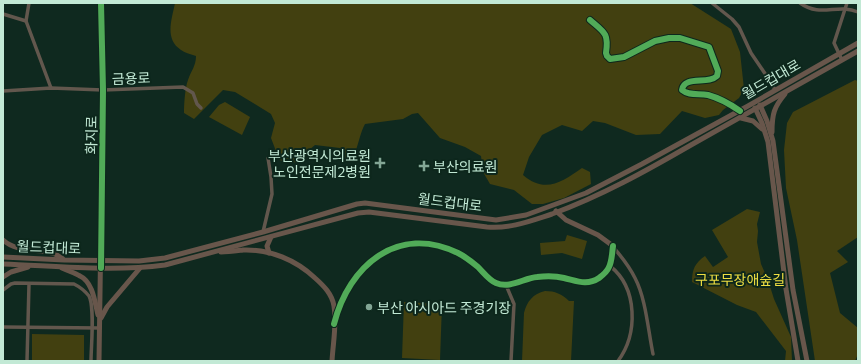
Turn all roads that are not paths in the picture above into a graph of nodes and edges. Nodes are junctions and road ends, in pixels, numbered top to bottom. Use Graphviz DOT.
graph roads {
  1 [pos="29,3"];
  2 [pos="101,3"];
  3 [pos="712,3"];
  4 [pos="800,3"];
  5 [pos="847,3"];
  6 [pos="845,9"];
  7 [pos="858,12"];
  8 [pos="3,14"];
  9 [pos="590,20"];
  10 [pos="26,21"];
  11 [pos="858,43"];
  12 [pos="858,51"];
  13 [pos="839,53"];
  14 [pos="842,60"];
  15 [pos="51,88"];
  16 [pos="104,90"];
  17 [pos="774,90"];
  18 [pos="3,91"];
  19 [pos="787,91"];
  20 [pos="755,102"];
  21 [pos="201,108"];
  22 [pos="758,108"];
  23 [pos="740,111"];
  24 [pos="741,118"];
  25 [pos="765,132"];
  26 [pos="773,141"];
  27 [pos="268,158"];
  28 [pos="553,205"];
  29 [pos="557,212"];
  30 [pos="263,232"];
  31 [pos="271,237"];
  32 [pos="3,240"];
  33 [pos="613,246"];
  34 [pos="210,253"];
  35 [pos="269,253"];
  36 [pos="3,257"];
  37 [pos="64,260"];
  38 [pos="101,261"];
  39 [pos="3,264"];
  40 [pos="32,266"];
  41 [pos="610,266"];
  42 [pos="60,267"];
  43 [pos="101,268"];
  44 [pos="140,268"];
  45 [pos="3,276"];
  46 [pos="29,284"];
  47 [pos="506,285"];
  48 [pos="3,290"];
  49 [pos="100,321"];
  50 [pos="334,324"];
  51 [pos="3,327"];
  52 [pos="29,327"];
  53 [pos="92,328"];
  54 [pos="100,328"];
  55 [pos="653,354"];
  56 [pos="27,361"];
  57 [pos="91,361"];
  58 [pos="99,361"];
  59 [pos="332,361"];
  60 [pos="511,361"];
  61 [pos="618,361"];
  62 [pos="798,361"];
  63 [pos="807,361"];
  1 -- 10 [label="street"];
  2 -- 16 [label="main road, 화지로"];
  3 -- 17 [label="street"];
  4 -- 6 [label="street"];
  5 -- 6 [label="street"];
  6 -- 7 [label="street"];
  6 -- 13 [label="street"];
  8 -- 10 [label="street"];
  9 -- 23 [label="street"];
  10 -- 15 [label="street"];
  11 -- 13 [label="main road, 월드컵대로"];
  12 -- 14 [label="main road, 월드컵대로"];
  13 -- 14 [label="street"];
  13 -- 17 [label="main road, 월드컵대로"];
  14 -- 19 [label="main road, 월드컵대로"];
  15 -- 16 [label="street, 금용로"];
  15 -- 18 [label="street, 금용로"];
  16 -- 21 [label="street, 금용로"];
  16 -- 38 [label="main road, 화지로"];
  17 -- 20 [label="main road, 월드컵대로"];
  19 -- 22 [label="main road, 월드컵대로"];
  19 -- 26 [label="main road"];
  20 -- 22 [label="main road"];
  20 -- 23 [label="main road, 월드컵대로"];
  22 -- 24 [label="main road, 월드컵대로"];
  22 -- 25 [label="main road"];
  22 -- 26 [label="main road"];
  23 -- 28 [label="main road, 월드컵대로"];
  24 -- 25 [label="main road"];
  24 -- 29 [label="main road, 월드컵대로"];
  25 -- 62 [label="main road"];
  26 -- 63 [label="main road"];
  27 -- 30 [label="street"];
  28 -- 29 [label="main road"];
  28 -- 30 [label="main road, 월드컵대로"];
  29 -- 31 [label="main road, 월드컵대로"];
  29 -- 33 [label="main road"];
  30 -- 38 [label="main road, 월드컵대로"];
  31 -- 34 [label="main road, 월드컵대로"];
  31 -- 35 [label="main road"];
  32 -- 37 [label="main road"];
  33 -- 41 [label="main road"];
  33 -- 55 [label="street"];
  34 -- 35 [label="main road"];
  34 -- 44 [label="main road, 월드컵대로"];
  35 -- 50 [label="main road"];
  36 -- 37 [label="main road, 월드컵대로"];
  37 -- 38 [label="main road, 월드컵대로"];
  38 -- 43 [label="main road, 화지로"];
  39 -- 40 [label="main road, 월드컵대로"];
  40 -- 42 [label="main road, 월드컵대로"];
  40 -- 45 [label="main road"];
  41 -- 47 [label="main road"];
  41 -- 61 [label="street"];
  42 -- 43 [label="main road, 월드컵대로"];
  42 -- 49 [label="main road"];
  43 -- 44 [label="main road, 월드컵대로"];
  43 -- 49 [label="main road, 화지로"];
  44 -- 49 [label="main road"];
  46 -- 48 [label="street"];
  46 -- 52 [label="street"];
  46 -- 53 [label="street"];
  47 -- 50 [label="main road"];
  47 -- 60 [label="street"];
  49 -- 54 [label="main road"];
  50 -- 59 [label="main road"];
  51 -- 52 [label="street"];
  52 -- 53 [label="street"];
  52 -- 56 [label="street"];
  53 -- 54 [label="street"];
  53 -- 57 [label="street"];
  54 -- 58 [label="main road"];
}
